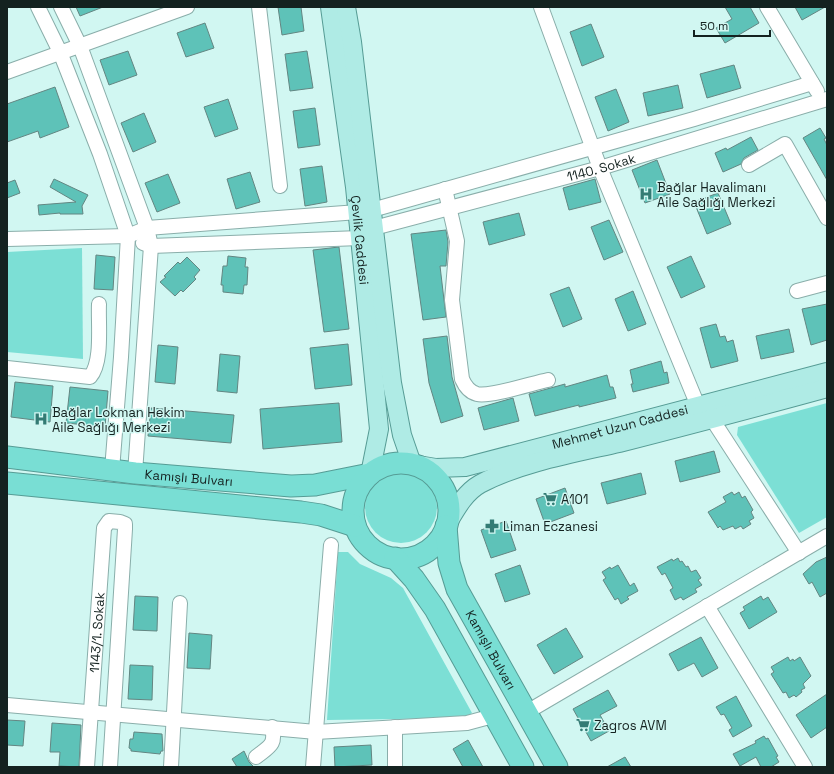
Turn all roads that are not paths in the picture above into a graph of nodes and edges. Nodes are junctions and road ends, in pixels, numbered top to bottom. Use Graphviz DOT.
graph roads {
  1 [pos="38,7"];
  2 [pos="61,7"];
  3 [pos="187,7"];
  4 [pos="259,7"];
  5 [pos="330,7"];
  6 [pos="346,7"];
  7 [pos="541,7"];
  8 [pos="767,7"];
  9 [pos="80,46"];
  10 [pos="60,52"];
  11 [pos="7,72"];
  12 [pos="812,83"];
  13 [pos="826,103"];
  14 [pos="112,132"];
  15 [pos="594,147"];
  16 [pos="100,154"];
  17 [pos="749,165"];
  18 [pos="600,168"];
  19 [pos="280,186"];
  20 [pos="445,189"];
  21 [pos="451,209"];
  22 [pos="365,211"];
  23 [pos="827,218"];
  24 [pos="245,221"];
  25 [pos="147,228"];
  26 [pos="367,233"];
  27 [pos="128,236"];
  28 [pos="7,239"];
  29 [pos="258,241"];
  30 [pos="152,246"];
  31 [pos="827,283"];
  32 [pos="797,291"];
  33 [pos="99,304"];
  34 [pos="144,349"];
  35 [pos="98,360"];
  36 [pos="121,360"];
  37 [pos="7,368"];
  38 [pos="827,372"];
  39 [pos="548,380"];
  40 [pos="827,388"];
  41 [pos="698,406"];
  42 [pos="712,419"];
  43 [pos="7,457"];
  44 [pos="412,464"];
  45 [pos="112,470"];
  46 [pos="135,473"];
  47 [pos="370,474"];
  48 [pos="7,483"];
  49 [pos="355,526"];
  50 [pos="446,526"];
  51 [pos="827,536"];
  52 [pos="331,545"];
  53 [pos="799,553"];
  54 [pos="395,558"];
  55 [pos="180,603"];
  56 [pos="121,606"];
  57 [pos="707,606"];
  58 [pos="98,622"];
  59 [pos="7,705"];
  60 [pos="92,711"];
  61 [pos="527,712"];
  62 [pos="113,715"];
  63 [pos="493,716"];
  64 [pos="173,719"];
  65 [pos="272,727"];
  66 [pos="395,727"];
  67 [pos="316,732"];
  68 [pos="256,757"];
  69 [pos="87,767"];
  70 [pos="110,767"];
  71 [pos="171,767"];
  72 [pos="313,767"];
  73 [pos="395,767"];
  74 [pos="523,767"];
  75 [pos="557,767"];
  76 [pos="805,767"];
  1 -- 10 [label="street"];
  2 -- 9 [label="street"];
  3 -- 9 [label="street"];
  4 -- 19 [label="street"];
  5 -- 22 [label="main road, Çevlik Caddesi"];
  6 -- 22 [label="main road, Çevlik Caddesi"];
  7 -- 15 [label="street"];
  8 -- 12 [label="street"];
  9 -- 10 [label="street"];
  9 -- 14 [label="street"];
  10 -- 11 [label="street"];
  10 -- 16 [label="street"];
  12 -- 13 [label="street"];
  12 -- 15 [label="street"];
  13 -- 18 [label="street, 1140. Sokak"];
  14 -- 16 [label="street"];
  14 -- 25 [label="street"];
  15 -- 18 [label="street"];
  15 -- 20 [label="street"];
  16 -- 27 [label="street"];
  17 -- 23 [label="street"];
  18 -- 21 [label="street, 1140. Sokak"];
  18 -- 41 [label="street"];
  20 -- 21 [label="street"];
  20 -- 22 [label="street"];
  21 -- 26 [label="street, 1140. Sokak"];
  21 -- 39 [label="street"];
  22 -- 24 [label="street"];
  22 -- 26 [label="main road, Çevlik Caddesi"];
  24 -- 25 [label="street"];
  24 -- 29 [label="street"];
  25 -- 27 [label="street"];
  25 -- 30 [label="street"];
  26 -- 29 [label="street, 1140. Sokak"];
  26 -- 44 [label="main road, Çevlik Caddesi"];
  26 -- 47 [label="main road, Çevlik Caddesi"];
  27 -- 28 [label="street"];
  27 -- 30 [label="street"];
  27 -- 36 [label="street"];
  29 -- 30 [label="street, 1140. Sokak"];
  30 -- 34 [label="street"];
  31 -- 32 [label="street"];
  33 -- 35 [label="street"];
  34 -- 36 [label="street"];
  34 -- 46 [label="street"];
  35 -- 36 [label="street"];
  35 -- 37 [label="street"];
  36 -- 45 [label="street"];
  38 -- 41 [label="main road, Mehmet Uzun Caddesi"];
  40 -- 42 [label="main road"];
  41 -- 44 [label="main road, Mehmet Uzun Caddesi"];
  42 -- 50 [label="main road"];
  42 -- 53 [label="street"];
  43 -- 45 [label="highway, Kamışlı Bulvarı"];
  44 -- 47 [label="highway"];
  44 -- 50 [label="highway"];
  45 -- 46 [label="highway, Kamışlı Bulvarı"];
  46 -- 47 [label="highway, Kamışlı Bulvarı"];
  47 -- 49 [label="highway"];
  48 -- 49 [label="highway, Kamışlı Bulvarı"];
  49 -- 54 [label="highway"];
  50 -- 54 [label="highway"];
  50 -- 61 [label="highway, Kamışlı Bulvarı"];
  51 -- 53 [label="street"];
  52 -- 67 [label="street"];
  53 -- 57 [label="street"];
  54 -- 63 [label="highway"];
  55 -- 64 [label="street"];
  56 -- 58 [label="street"];
  56 -- 58 [label="street, 1143/1. Sokak"];
  56 -- 62 [label="street"];
  57 -- 61 [label="street"];
  57 -- 76 [label="street"];
  58 -- 60 [label="street, 1143/1. Sokak"];
  59 -- 60 [label="street"];
  60 -- 62 [label="street"];
  60 -- 69 [label="street, 1143/1. Sokak"];
  61 -- 75 [label="highway, Kamışlı Bulvarı"];
  62 -- 64 [label="street"];
  62 -- 70 [label="street"];
  63 -- 66 [label="street"];
  63 -- 74 [label="highway"];
  64 -- 65 [label="street"];
  64 -- 71 [label="street"];
  65 -- 67 [label="street"];
  65 -- 68 [label="street"];
  66 -- 67 [label="street"];
  66 -- 73 [label="street"];
  67 -- 72 [label="street"];
}
